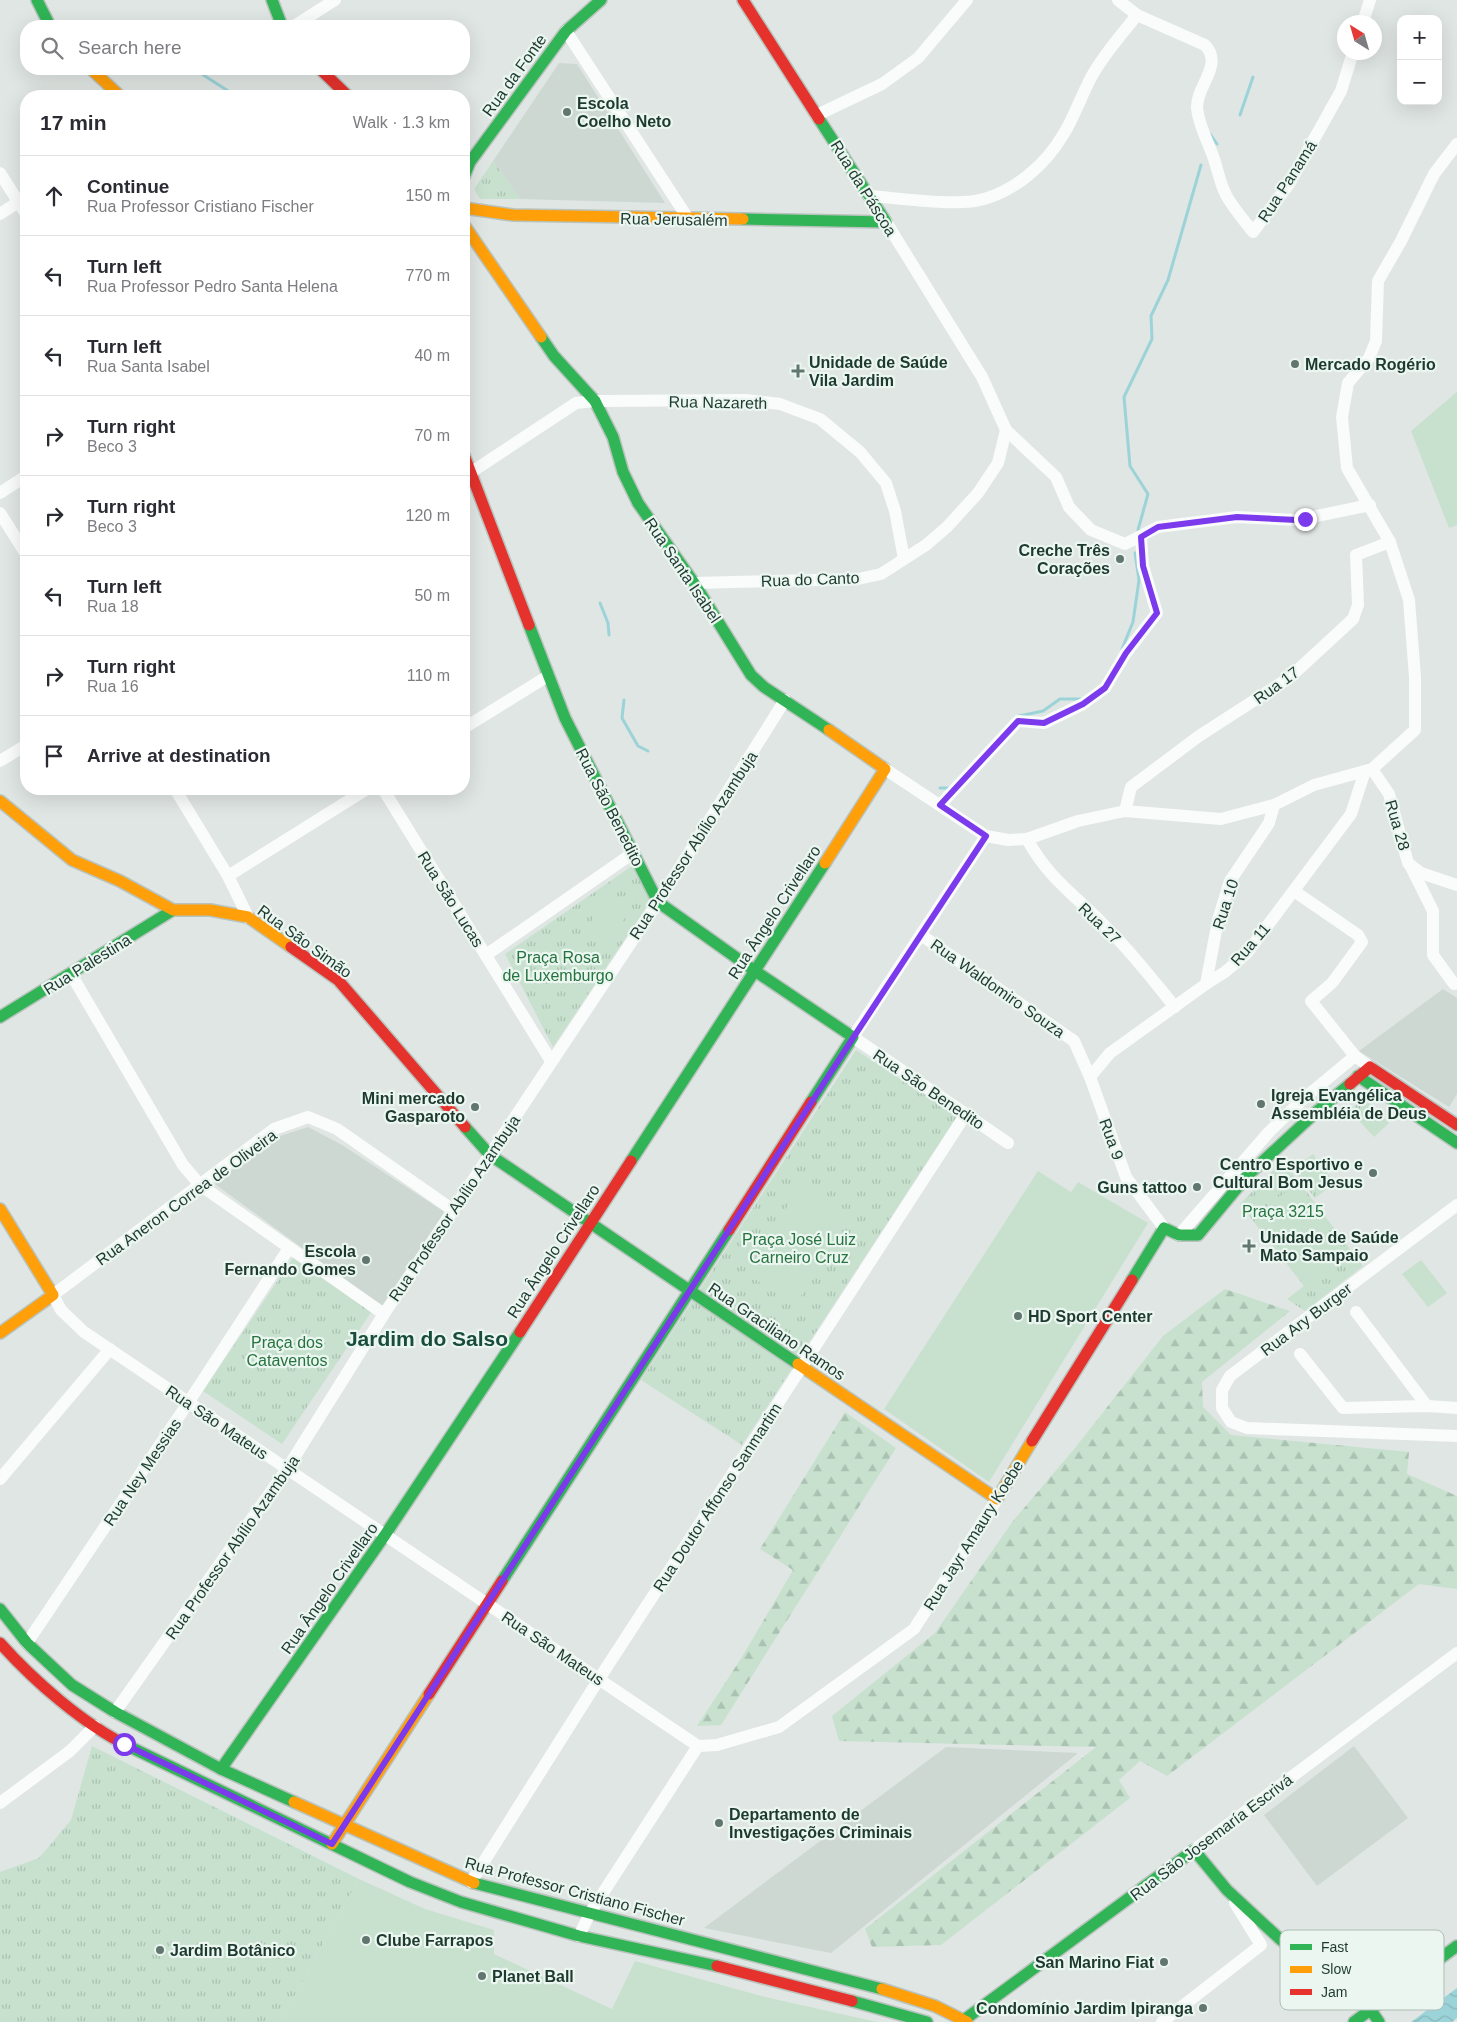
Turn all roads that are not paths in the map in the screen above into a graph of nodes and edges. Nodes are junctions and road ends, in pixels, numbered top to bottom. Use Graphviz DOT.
graph roads {
  1 [pos="37,0"];
  2 [pos="272,0"];
  3 [pos="335,0"];
  4 [pos="601,0"];
  5 [pos="743,0"];
  6 [pos="967,0"];
  7 [pos="1118,0"];
  8 [pos="1370,0"];
  9 [pos="1137,15"];
  10 [pos="1365,15"];
  11 [pos="47,20"];
  12 [pos="280,20"];
  13 [pos="303,20"];
  14 [pos="566,31"];
  15 [pos="1350,60"];
  16 [pos="97,75"];
  17 [pos="326,75"];
  18 [pos="114,90"];
  19 [pos="342,90"];
  20 [pos="818,115"];
  21 [pos="1457,144"];
  22 [pos="470,162"];
  23 [pos="0,173"];
  24 [pos="869,196"];
  25 [pos="20,198"];
  26 [pos="20,201"];
  27 [pos="470,209"];
  28 [pos="0,214"];
  29 [pos="689,220"];
  30 [pos="886,222"];
  31 [pos="470,234"];
  32 [pos="594,400"];
  33 [pos="1006,430"];
  34 [pos="470,472"];
  35 [pos="20,480"];
  36 [pos="470,481"];
  37 [pos="0,493"];
  38 [pos="1370,506"];
  39 [pos="0,513"];
  40 [pos="1141,537"];
  41 [pos="1390,542"];
  42 [pos="20,545"];
  43 [pos="904,559"];
  44 [pos="694,583"];
  45 [pos="548,676"];
  46 [pos="785,700"];
  47 [pos="470,724"];
  48 [pos="20,749"];
  49 [pos="0,761"];
  50 [pos="886,769"];
  51 [pos="1368,770"];
  52 [pos="179,795"];
  53 [pos="357,795"];
  54 [pos="387,795"];
  55 [pos="0,800"];
  56 [pos="940,805"];
  57 [pos="1274,806"];
  58 [pos="1125,811"];
  59 [pos="986,836"];
  60 [pos="1027,839"];
  61 [pos="633,853"];
  62 [pos="1408,862"];
  63 [pos="228,876"];
  64 [pos="1457,885"];
  65 [pos="1294,891"];
  66 [pos="658,902"];
  67 [pos="173,910"];
  68 [pos="248,918"];
  69 [pos="921,935"];
  70 [pos="486,955"];
  71 [pos="755,971"];
  72 [pos="71,974"];
  73 [pos="1206,984"];
  74 [pos="1454,984"];
  75 [pos="1175,1007"];
  76 [pos="0,1017"];
  77 [pos="853,1038"];
  78 [pos="1074,1041"];
  79 [pos="1355,1056"];
  80 [pos="551,1061"];
  81 [pos="1370,1067"];
  82 [pos="1358,1076"];
  83 [pos="1090,1077"];
  84 [pos="966,1114"];
  85 [pos="1457,1125"];
  86 [pos="1008,1143"];
  87 [pos="1457,1143"];
  88 [pos="490,1156"];
  89 [pos="200,1185"];
  90 [pos="1457,1205"];
  91 [pos="0,1209"];
  92 [pos="453,1210"];
  93 [pos="591,1224"];
  94 [pos="1164,1228"];
  95 [pos="1178,1235"];
  96 [pos="288,1248"];
  97 [pos="689,1291"];
  98 [pos="53,1295"];
  99 [pos="1356,1312"];
  100 [pos="384,1314"];
  101 [pos="0,1333"];
  102 [pos="110,1349"];
  103 [pos="1300,1354"];
  104 [pos="801,1366"];
  105 [pos="188,1403"];
  106 [pos="1427,1406"];
  107 [pos="1457,1408"];
  108 [pos="1457,1436"];
  109 [pos="287,1469"];
  110 [pos="0,1479"];
  111 [pos="997,1498"];
  112 [pos="385,1535"];
  113 [pos="487,1604"];
  114 [pos="0,1609"];
  115 [pos="0,1643"];
  116 [pos="27,1643"];
  117 [pos="1457,1653"];
  118 [pos="599,1679"];
  119 [pos="115,1712"];
  120 [pos="95,1726"];
  121 [pos="698,1746"];
  122 [pos="222,1769"];
  123 [pos="0,1803"];
  124 [pos="344,1825"];
  125 [pos="332,1844"];
  126 [pos="1194,1850"];
  127 [pos="470,1882"];
  128 [pos="1227,1890"];
  129 [pos="590,1913"];
  130 [pos="672,1934"];
  131 [pos="579,1936"];
  132 [pos="1280,1939"];
  133 [pos="1457,1946"];
  134 [pos="666,1955"];
  135 [pos="1444,1956"];
  136 [pos="1370,2010"];
  137 [pos="966,2021"];
  138 [pos="928,2022"];
  139 [pos="1162,2022"];
  140 [pos="1354,2022"];
  141 [pos="1379,2022"];
  1 -- 11 [label="street"];
  2 -- 12 [label="street"];
  3 -- 13 [label="street"];
  4 -- 14 [label="street, Rua da Fonte"];
  5 -- 20 [label="street, Rua da Páscoa"];
  6 -- 20 [label="street"];
  7 -- 9 [label="street"];
  8 -- 10 [label="street"];
  9 -- 15 [label="street, Rua Panamá"];
  9 -- 24 [label="street"];
  14 -- 22 [label="street, Rua da Fonte"];
  14 -- 29 [label="street"];
  16 -- 18 [label="street"];
  17 -- 19 [label="street"];
  20 -- 24 [label="street, Rua da Páscoa"];
  21 -- 38 [label="street"];
  23 -- 25 [label="street"];
  24 -- 30 [label="street, Rua da Páscoa"];
  26 -- 28 [label="street"];
  27 -- 29 [label="street, Rua Jerusalém"];
  29 -- 30 [label="street, Rua Jerusalém"];
  30 -- 33 [label="street, Rua da Páscoa"];
  31 -- 32 [label="street, Rua Santa Isabel"];
  32 -- 34 [label="street, Rua Nazareth"];
  32 -- 43 [label="street, Rua Nazareth"];
  32 -- 44 [label="street, Rua Santa Isabel"];
  33 -- 40 [label="street"];
  33 -- 43 [label="street, Rua do Canto"];
  35 -- 37 [label="street"];
  36 -- 45 [label="street, Rua São Benedito"];
  38 -- 40 [label="street"];
  38 -- 41 [label="street"];
  39 -- 42 [label="street"];
  40 -- 56 [label="street"];
  41 -- 51 [label="street"];
  41 -- 58 [label="street, Rua 17"];
  43 -- 44 [label="street, Rua do Canto"];
  44 -- 46 [label="street, Rua Santa Isabel"];
  45 -- 47 [label="street"];
  45 -- 61 [label="street, Rua São Benedito"];
  46 -- 50 [label="street, Rua Santa Isabel"];
  46 -- 66 [label="street, Rua Professor Abílio Azambuja"];
  48 -- 49 [label="street"];
  50 -- 56 [label="street, Rua Santa Isabel"];
  50 -- 71 [label="street, Rua Ângelo Crivellaro"];
  51 -- 57 [label="street"];
  51 -- 62 [label="street, Rua 28"];
  51 -- 65 [label="street, Rua 11"];
  52 -- 63 [label="street"];
  53 -- 63 [label="street"];
  54 -- 70 [label="street, Rua São Lucas"];
  55 -- 67 [label="street, Rua São Simão"];
  56 -- 59 [label="street, Rua Santa Isabel"];
  57 -- 58 [label="street"];
  57 -- 73 [label="street, Rua 10"];
  58 -- 60 [label="street"];
  59 -- 60 [label="street"];
  59 -- 69 [label="street"];
  60 -- 75 [label="street, Rua 27"];
  61 -- 66 [label="street, Rua São Benedito"];
  61 -- 70 [label="street"];
  62 -- 64 [label="street, Rua 28"];
  62 -- 74 [label="street"];
  63 -- 68 [label="street"];
  65 -- 73 [label="street, Rua 11"];
  65 -- 79 [label="street"];
  66 -- 71 [label="street, Rua São Benedito"];
  66 -- 80 [label="street, Rua Professor Abílio Azambuja"];
  67 -- 68 [label="street, Rua São Simão"];
  67 -- 72 [label="street, Rua Palestina"];
  68 -- 88 [label="street, Rua São Simão"];
  69 -- 77 [label="street"];
  69 -- 78 [label="street, Rua Waldomiro Souza"];
  70 -- 80 [label="street, Rua São Lucas"];
  71 -- 77 [label="street, Rua São Benedito"];
  71 -- 93 [label="street, Rua Ângelo Crivellaro"];
  72 -- 76 [label="street, Rua Palestina"];
  72 -- 89 [label="street"];
  73 -- 75 [label="street, Rua 11"];
  75 -- 83 [label="street, Rua 11"];
  77 -- 84 [label="street, Rua São Benedito"];
  77 -- 97 [label="street"];
  78 -- 83 [label="street, Rua 9"];
  79 -- 81 [label="street"];
  79 -- 95 [label="street"];
  80 -- 88 [label="street, Rua Professor Abílio Azambuja"];
  81 -- 82 [label="street"];
  81 -- 85 [label="street"];
  82 -- 87 [label="street"];
  82 -- 95 [label="street"];
  83 -- 94 [label="street, Rua 9"];
  84 -- 86 [label="street, Rua São Benedito"];
  84 -- 104 [label="street, Rua Doutor Affonso Sanmartim"];
  88 -- 92 [label="street, Rua Professor Abílio Azambuja"];
  88 -- 93 [label="street, Rua Graciliano Ramos"];
  89 -- 92 [label="street, Rua Aneron Correa de Oliveira"];
  89 -- 96 [label="street"];
  89 -- 98 [label="street, Rua Aneron Correa de Oliveira"];
  90 -- 108 [label="street, Rua Ary Burger"];
  91 -- 98 [label="street, Rua São Mateus"];
  92 -- 100 [label="street, Rua Professor Abílio Azambuja"];
  93 -- 97 [label="street, Rua Graciliano Ramos"];
  93 -- 112 [label="street, Rua Ângelo Crivellaro"];
  94 -- 95 [label="street"];
  94 -- 111 [label="street, Rua Jayr Amaury Koebe"];
  96 -- 100 [label="street"];
  96 -- 105 [label="street, Rua Ney Messias"];
  97 -- 104 [label="street, Rua Graciliano Ramos"];
  97 -- 113 [label="street"];
  98 -- 101 [label="street, Rua Aneron Correa de Oliveira"];
  98 -- 102 [label="street, Rua São Mateus"];
  99 -- 106 [label="street"];
  100 -- 109 [label="street, Rua Professor Abílio Azambuja"];
  102 -- 105 [label="street, Rua São Mateus"];
  102 -- 110 [label="street"];
  103 -- 106 [label="street"];
  104 -- 111 [label="street, Rua Graciliano Ramos"];
  104 -- 118 [label="street, Rua Doutor Affonso Sanmartim"];
  105 -- 109 [label="street, Rua São Mateus"];
  105 -- 116 [label="street, Rua Ney Messias"];
  106 -- 107 [label="street"];
  109 -- 112 [label="street, Rua São Mateus"];
  109 -- 119 [label="street, Rua Professor Abílio Azambuja"];
  111 -- 121 [label="street, Rua Jayr Amaury Koebe"];
  112 -- 113 [label="street, Rua São Mateus"];
  112 -- 122 [label="street, Rua Ângelo Crivellaro"];
  113 -- 118 [label="street, Rua São Mateus"];
  113 -- 124 [label="street"];
  114 -- 116 [label="street, Rua Professor Cristiano Fischer"];
  115 -- 120 [label="street"];
  116 -- 119 [label="street, Rua Professor Cristiano Fischer"];
  117 -- 126 [label="street, Rua São Josemaría Escrivá"];
  118 -- 121 [label="street, Rua São Mateus"];
  118 -- 127 [label="street, Rua Doutor Affonso Sanmartim"];
  119 -- 122 [label="street, Rua Professor Cristiano Fischer"];
  120 -- 123 [label="street"];
  120 -- 125 [label="street"];
  121 -- 129 [label="street"];
  122 -- 124 [label="street, Rua Professor Cristiano Fischer"];
  124 -- 125 [label="street"];
  124 -- 127 [label="street, Rua Professor Cristiano Fischer"];
  125 -- 131 [label="street"];
  126 -- 128 [label="street"];
  126 -- 137 [label="street, Rua São Josemaría Escrivá"];
  127 -- 129 [label="street, Rua Professor Cristiano Fischer"];
  128 -- 132 [label="street"];
  128 -- 139 [label="street"];
  129 -- 130 [label="street, Rua Professor Cristiano Fischer"];
  129 -- 131 [label="street"];
  130 -- 134 [label="street"];
  130 -- 137 [label="street, Rua Professor Cristiano Fischer"];
  131 -- 134 [label="street"];
  133 -- 135 [label="street"];
  134 -- 138 [label="street"];
  136 -- 140 [label="street"];
  136 -- 141 [label="street"];
}
